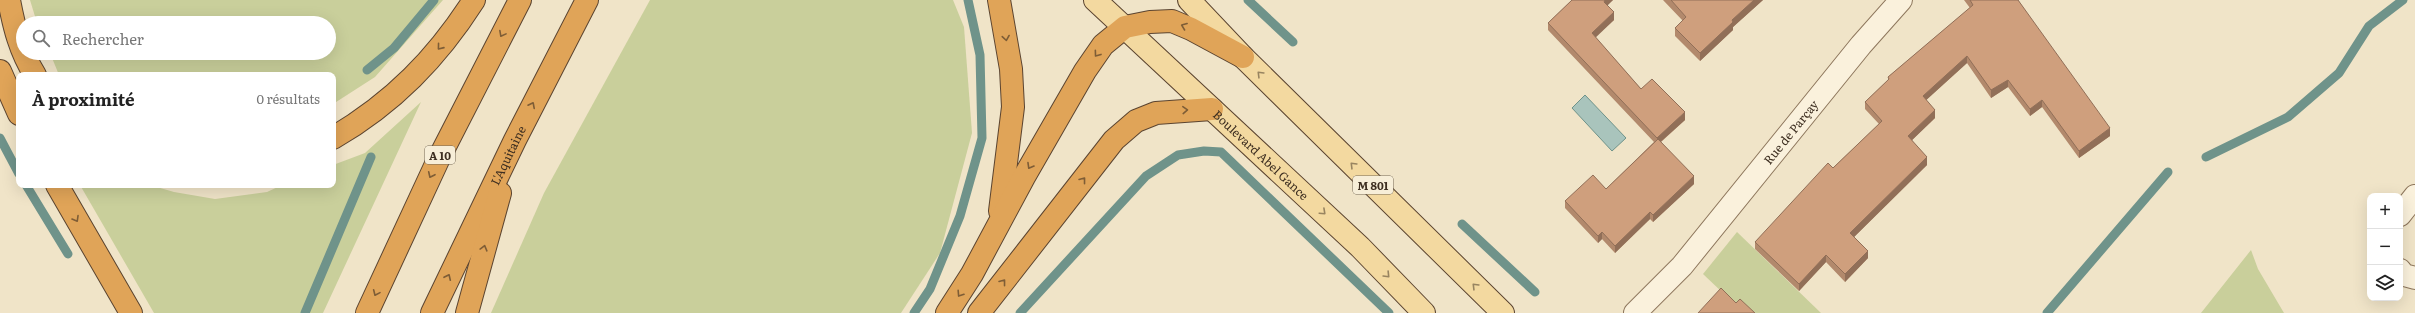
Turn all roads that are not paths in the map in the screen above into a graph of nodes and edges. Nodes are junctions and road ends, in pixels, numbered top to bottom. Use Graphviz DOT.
graph roads {
  1 [pos="9,0"];
  2 [pos="474,0"];
  3 [pos="520,0"];
  4 [pos="587,0"];
  5 [pos="999,0"];
  6 [pos="1096,0"];
  7 [pos="1189,0"];
  8 [pos="1900,0"];
  9 [pos="1125,27"];
  10 [pos="16,35"];
  11 [pos="1243,57"];
  12 [pos="25,60"];
  13 [pos="0,71"];
  14 [pos="33,72"];
  15 [pos="16,107"];
  16 [pos="1212,109"];
  17 [pos="336,136"];
  18 [pos="515,140"];
  19 [pos="59,188"];
  20 [pos="2415,196"];
  21 [pos="2403,211"];
  22 [pos="999,224"];
  23 [pos="1682,266"];
  24 [pos="2403,274"];
  25 [pos="2415,278"];
  26 [pos="131,313"];
  27 [pos="367,313"];
  28 [pos="432,313"];
  29 [pos="466,313"];
  30 [pos="947,313"];
  31 [pos="979,313"];
  32 [pos="1424,313"];
  33 [pos="1503,313"];
  34 [pos="1635,313"];
  35 [pos="1653,313"];
  1 -- 10 [label="highway"];
  2 -- 17 [label="highway, one-way"];
  3 -- 27 [label="highway, A 10, one-way"];
  18 -- 4 [label="highway, L'Aquitaine, one-way"];
  5 -- 22 [label="highway, one-way"];
  6 -- 9 [label="main road, Boulevard Abel Gance"];
  7 -- 11 [label="main road, M 801"];
  8 -- 23 [label="street, Rue de Parçay"];
  11 -- 9 [label="highway, one-way"];
  9 -- 16 [label="main road, Boulevard Abel Gance"];
  9 -- 22 [label="highway, one-way"];
  33 -- 11 [label="main road, M 801, one-way"];
  12 -- 14 [label="highway"];
  13 -- 15 [label="highway"];
  31 -- 16 [label="highway, one-way"];
  16 -- 32 [label="main road, Boulevard Abel Gance, one-way"];
  28 -- 18 [label="highway, L'Aquitaine, one-way"];
  29 -- 18 [label="highway, one-way"];
  19 -- 26 [label="highway, one-way"];
  20 -- 21 [label="street"];
  22 -- 30 [label="highway, one-way"];
  23 -- 34 [label="street, Rue de Parçay"];
  23 -- 35 [label="street, Rue de Parçay"];
  24 -- 25 [label="street"];
}
